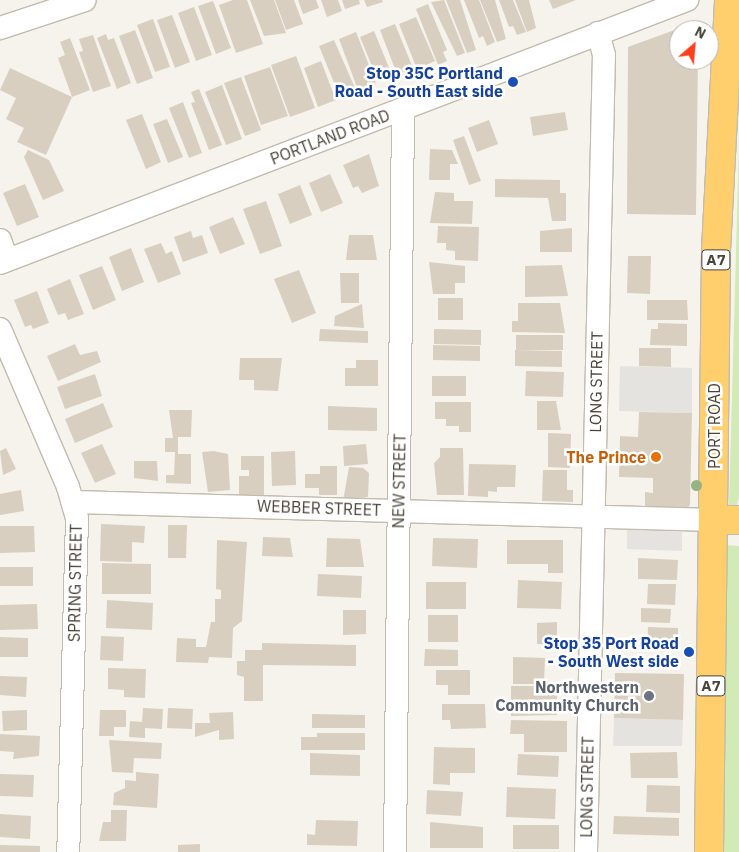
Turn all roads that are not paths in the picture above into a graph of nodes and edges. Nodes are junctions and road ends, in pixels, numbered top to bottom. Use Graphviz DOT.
graph roads {
  1 [pos="85,0"];
  2 [pos="687,0"];
  3 [pos="729,0"];
  4 [pos="0,28"];
  5 [pos="598,33"];
  6 [pos="403,109"];
  7 [pos="2,254"];
  8 [pos="0,328"];
  9 [pos="74,502"];
  10 [pos="399,511"];
  11 [pos="593,516"];
  12 [pos="726,520"];
  13 [pos="68,852"];
  14 [pos="395,852"];
  15 [pos="586,852"];
  16 [pos="709,852"];
  1 -- 4 [label="street"];
  2 -- 5 [label="street, PORTLAND ROAD"];
  3 -- 12 [label="highway, PORT ROAD / A7"];
  5 -- 6 [label="street, PORTLAND ROAD"];
  5 -- 11 [label="street, LONG STREET"];
  6 -- 7 [label="street, PORTLAND ROAD"];
  6 -- 10 [label="street, NEW STREET"];
  8 -- 9 [label="street, SPRING STREET"];
  9 -- 10 [label="street, WEBBER STREET"];
  9 -- 13 [label="street, SPRING STREET"];
  10 -- 11 [label="street, WEBBER STREET"];
  10 -- 14 [label="street, NEW STREET"];
  11 -- 12 [label="street, WEBBER STREET"];
  11 -- 15 [label="street, LONG STREET"];
  12 -- 16 [label="highway, PORT ROAD / A7"];
}
